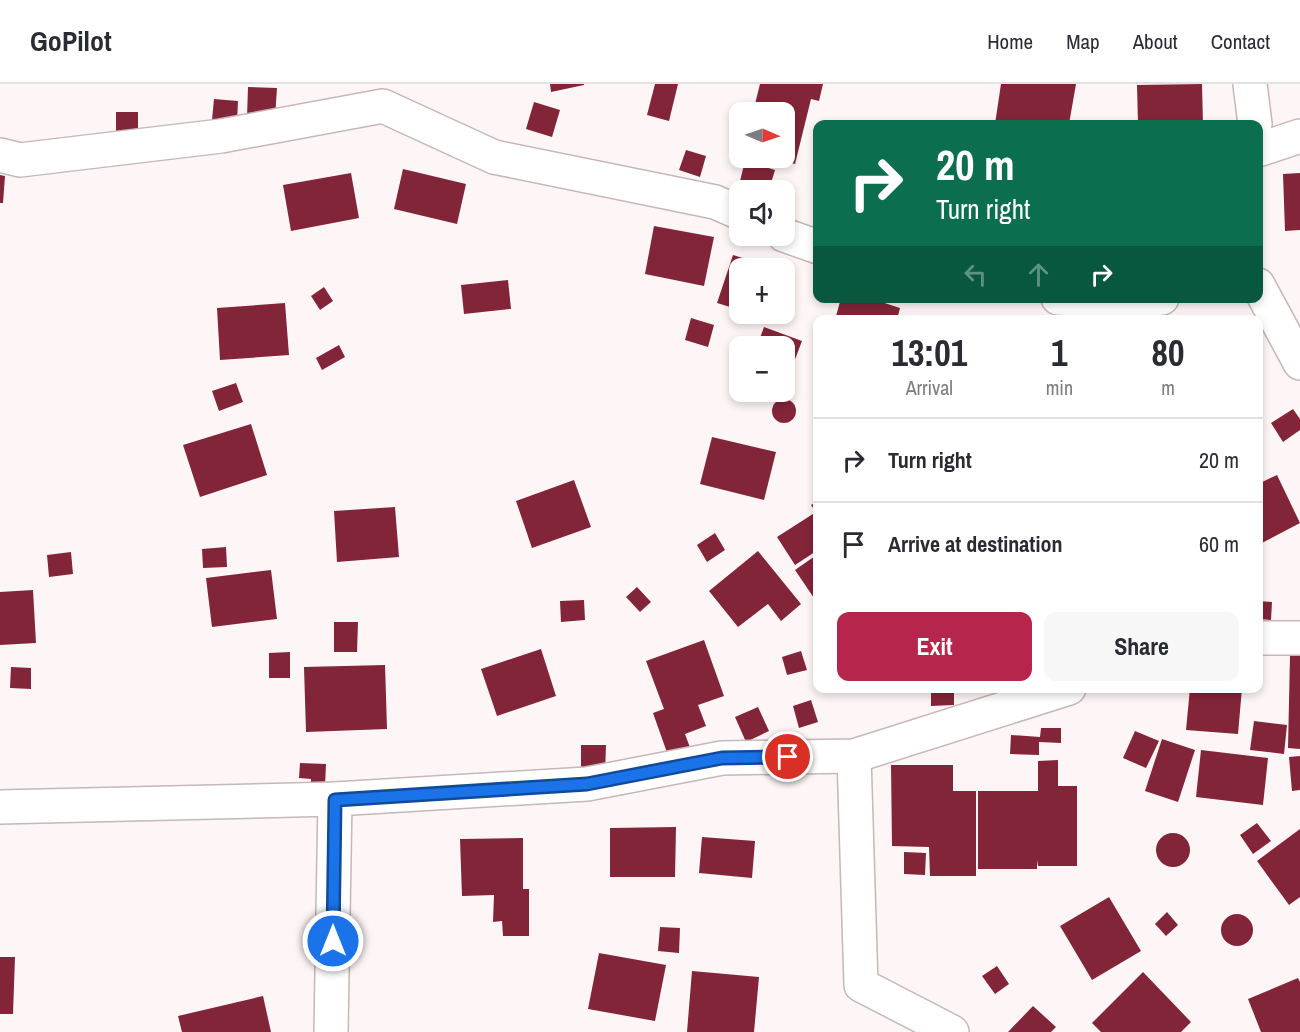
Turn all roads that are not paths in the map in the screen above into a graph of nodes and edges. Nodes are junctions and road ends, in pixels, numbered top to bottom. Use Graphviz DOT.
graph roads {
  1 [pos="1250,84"];
  2 [pos="1254,120"];
  3 [pos="1300,136"];
  4 [pos="1263,148"];
  5 [pos="0,155"];
  6 [pos="729,208"];
  7 [pos="795,239"];
  8 [pos="813,245"];
  9 [pos="1263,294"];
  10 [pos="1300,363"];
  11 [pos="1263,638"];
  12 [pos="1300,638"];
  13 [pos="1053,693"];
  14 [pos="854,756"];
  15 [pos="335,800"];
  16 [pos="0,807"];
  17 [pos="331,1032"];
  18 [pos="952,1032"];
  1 -- 2 [label="street"];
  3 -- 4 [label="street"];
  5 -- 6 [label="street"];
  7 -- 8 [label="street"];
  9 -- 10 [label="street"];
  11 -- 12 [label="street"];
  13 -- 14 [label="street"];
  14 -- 15 [label="street"];
  14 -- 18 [label="street"];
  15 -- 16 [label="street"];
  15 -- 17 [label="street"];
}
